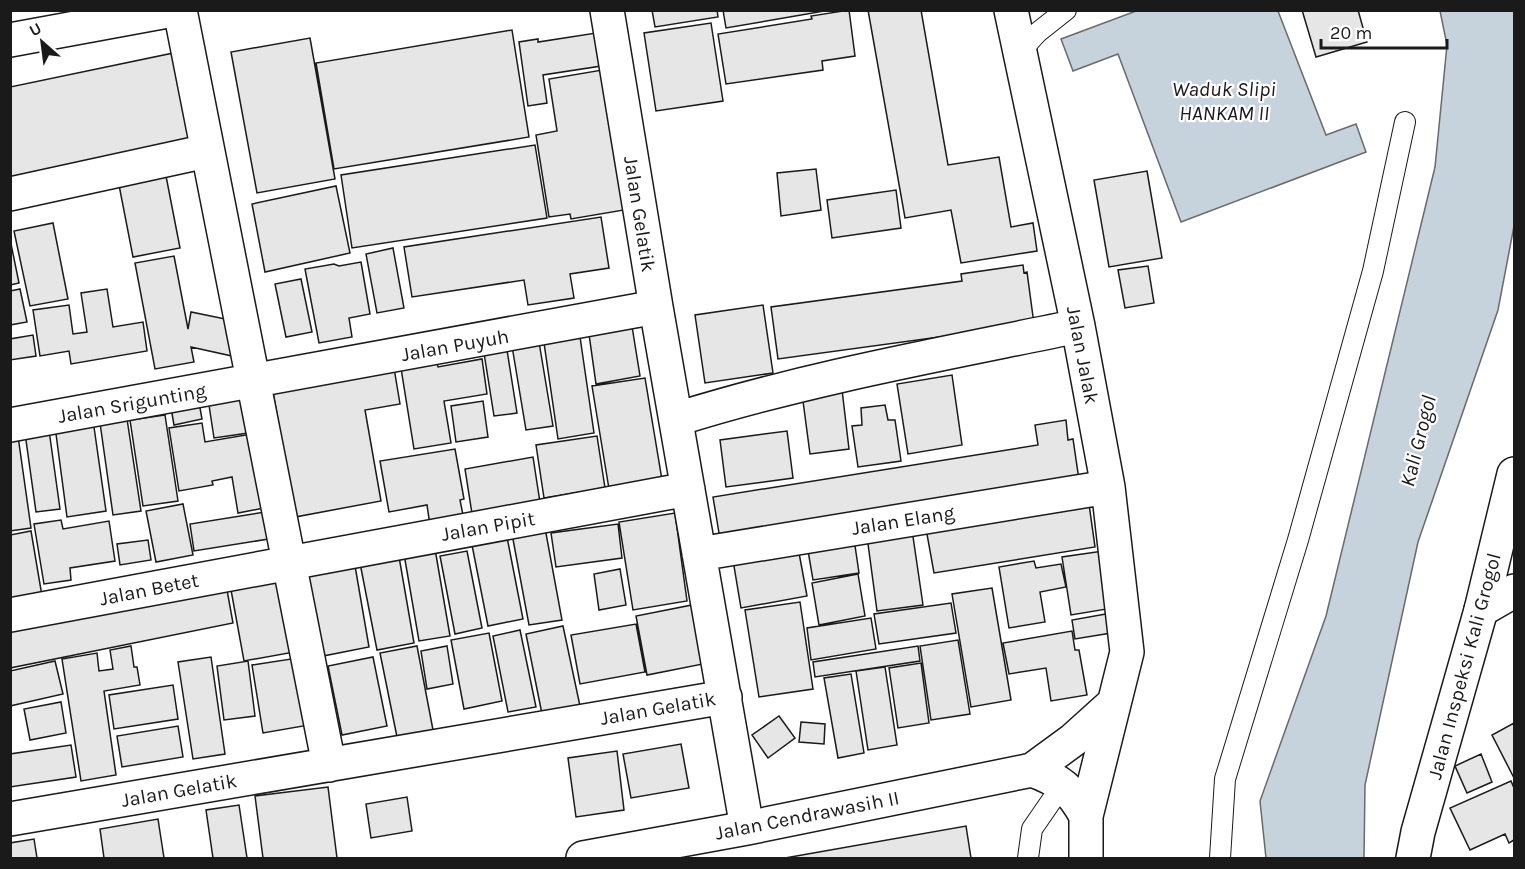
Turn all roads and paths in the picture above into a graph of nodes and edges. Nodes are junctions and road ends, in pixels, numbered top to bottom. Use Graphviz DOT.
graph roads {
  1 [pos="173,10"];
  2 [pos="180,10"];
  3 [pos="607,10"];
  4 [pos="1011,10"];
  5 [pos="1066,10"];
  6 [pos="10,40"];
  7 [pos="1019,53"];
  8 [pos="1405,122"];
  9 [pos="207,152"];
  10 [pos="10,194"];
  11 [pos="656,308"];
  12 [pos="1078,326"];
  13 [pos="254,381"];
  14 [pos="677,419"];
  15 [pos="10,425"];
  16 [pos="1515,474"];
  17 [pos="1108,487"];
  18 [pos="688,489"];
  19 [pos="699,554"];
  20 [pos="288,563"];
  21 [pos="1515,591"];
  22 [pos="1481,610"];
  23 [pos="10,615"];
  24 [pos="725,697"];
  25 [pos="1114,703"];
  26 [pos="329,765"];
  27 [pos="1032,770"];
  28 [pos="1063,784"];
  29 [pos="1086,816"];
  30 [pos="10,819"];
  31 [pos="747,828"];
  32 [pos="583,858"];
  33 [pos="1028,858"];
  34 [pos="1086,858"];
  35 [pos="1220,858"];
  36 [pos="1413,858"];
  1 -- 6 [label="street"];
  2 -- 9 [label="street"];
  3 -- 11 [label="street, Jalan Gelatik"];
  4 -- 7 [label="street, Jalan Jalak"];
  5 -- 7 [label="lane"];
  7 -- 12 [label="street, Jalan Jalak"];
  8 -- 35 [label="lane"];
  9 -- 10 [label="street"];
  9 -- 13 [label="street"];
  11 -- 13 [label="street, Jalan Puyuh"];
  11 -- 14 [label="street, Jalan Gelatik"];
  12 -- 14 [label="street"];
  12 -- 17 [label="street, Jalan Jalak"];
  13 -- 15 [label="street, Jalan Srigunting"];
  13 -- 20 [label="street"];
  14 -- 18 [label="street, Jalan Gelatik"];
  16 -- 22 [label="street, Jalan Inspeksi Kali Grogol"];
  17 -- 19 [label="street, Jalan Elang"];
  17 -- 25 [label="street, Jalan Jalak"];
  18 -- 19 [label="street, Jalan Gelatik"];
  18 -- 20 [label="street, Jalan Pipit"];
  19 -- 24 [label="street, Jalan Gelatik"];
  20 -- 23 [label="street, Jalan Betet"];
  20 -- 26 [label="street"];
  21 -- 22 [label="street"];
  22 -- 36 [label="street, Jalan Inspeksi Kali Grogol"];
  24 -- 26 [label="street, Jalan Gelatik"];
  24 -- 31 [label="street"];
  25 -- 27 [label="street, Jalan Cendrawasih II"];
  25 -- 29 [label="street, Jalan Jalak"];
  26 -- 30 [label="street, Jalan Gelatik"];
  27 -- 28 [label="street"];
  27 -- 31 [label="street, Jalan Cendrawasih II"];
  28 -- 29 [label="street"];
  28 -- 33 [label="lane"];
  29 -- 34 [label="street, Jalan Jalak"];
  31 -- 32 [label="street, Jalan Cendrawasih II"];
}
